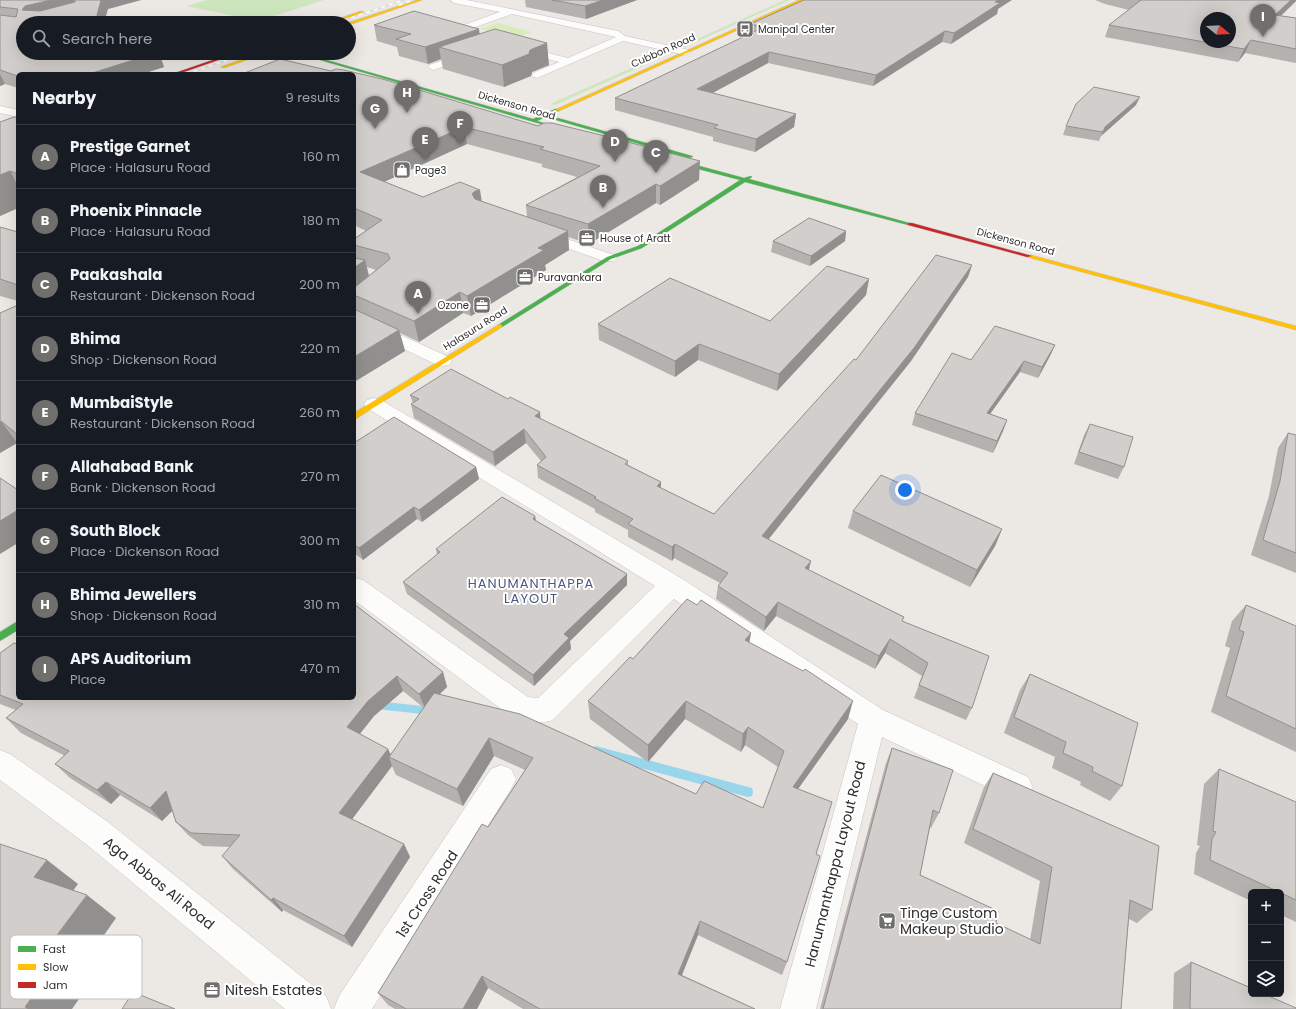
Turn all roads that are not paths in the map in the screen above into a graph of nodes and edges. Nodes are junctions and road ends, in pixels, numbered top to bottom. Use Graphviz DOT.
graph roads {
  1 [pos="398,0"];
  2 [pos="420,0"];
  3 [pos="454,0"];
  4 [pos="802,0"];
  5 [pos="511,11"];
  6 [pos="350,16"];
  7 [pos="356,22"];
  8 [pos="473,37"];
  9 [pos="622,38"];
  10 [pos="680,40"];
  11 [pos="507,46"];
  12 [pos="664,47"];
  13 [pos="477,52"];
  14 [pos="685,52"];
  15 [pos="650,53"];
  16 [pos="216,60"];
  17 [pos="244,60"];
  18 [pos="322,60"];
  19 [pos="354,60"];
  20 [pos="569,61"];
  21 [pos="433,67"];
  22 [pos="180,72"];
  23 [pos="209,72"];
  24 [pos="537,75"];
  25 [pos="0,109"];
  26 [pos="523,109"];
  27 [pos="16,113"];
  28 [pos="510,115"];
  29 [pos="545,115"];
  30 [pos="532,121"];
  31 [pos="740,170"];
  32 [pos="753,174"];
  33 [pos="730,177"];
  34 [pos="742,181"];
  35 [pos="719,184"];
  36 [pos="526,229"];
  37 [pos="622,243"];
  38 [pos="609,258"];
  39 [pos="1296,319"];
  40 [pos="356,320"];
  41 [pos="1296,328"];
  42 [pos="443,361"];
  43 [pos="374,404"];
  44 [pos="356,416"];
  45 [pos="672,585"];
  46 [pos="356,588"];
  47 [pos="16,627"];
  48 [pos="0,637"];
  49 [pos="873,719"];
  50 [pos="0,763"];
  51 [pos="501,779"];
  52 [pos="1043,798"];
  53 [pos="313,1009"];
  54 [pos="352,1009"];
  55 [pos="798,1009"];
  1 -- 6 [label="main road"];
  2 -- 7 [label="main road"];
  3 -- 5 [label="street"];
  4 -- 14 [label="main road, Cubbon Road"];
  5 -- 8 [label="street"];
  5 -- 9 [label="street"];
  9 -- 12 [label="street"];
  9 -- 20 [label="street"];
  10 -- 12 [label="main road, Cubbon Road"];
  11 -- 20 [label="street"];
  12 -- 14 [label="street"];
  12 -- 15 [label="main road, Cubbon Road"];
  13 -- 21 [label="street"];
  14 -- 29 [label="main road, Cubbon Road"];
  16 -- 22 [label="main road"];
  17 -- 23 [label="main road"];
  18 -- 28 [label="main road, Dickenson Road"];
  19 -- 26 [label="main road, Dickenson Road"];
  20 -- 24 [label="street"];
  25 -- 27 [label="street"];
  26 -- 28 [label="main road"];
  26 -- 29 [label="main road, Dickenson Road"];
  28 -- 30 [label="main road, Dickenson Road"];
  29 -- 30 [label="main road, Cubbon Road"];
  29 -- 31 [label="main road, Dickenson Road"];
  30 -- 33 [label="main road, Dickenson Road"];
  31 -- 32 [label="main road, Dickenson Road"];
  31 -- 33 [label="main road"];
  32 -- 34 [label="main road, Halasuru Road"];
  32 -- 39 [label="main road, Dickenson Road"];
  33 -- 34 [label="main road, Dickenson Road"];
  33 -- 35 [label="main road"];
  34 -- 38 [label="main road, Halasuru Road"];
  34 -- 41 [label="main road, Dickenson Road"];
  36 -- 38 [label="street"];
  37 -- 38 [label="main road, Halasuru Road"];
  38 -- 42 [label="main road, Halasuru Road"];
  40 -- 42 [label="street"];
  42 -- 43 [label="main road, Halasuru Road"];
  43 -- 44 [label="main road, Halasuru Road"];
  43 -- 45 [label="street"];
  45 -- 46 [label="street"];
  45 -- 49 [label="street"];
  47 -- 48 [label="main road"];
  49 -- 52 [label="street"];
  49 -- 55 [label="street, Hanumanthappa Layout Road"];
  50 -- 53 [label="street, Aga Abbas Ali Road"];
  51 -- 54 [label="street, 1st Cross Road"];
}
